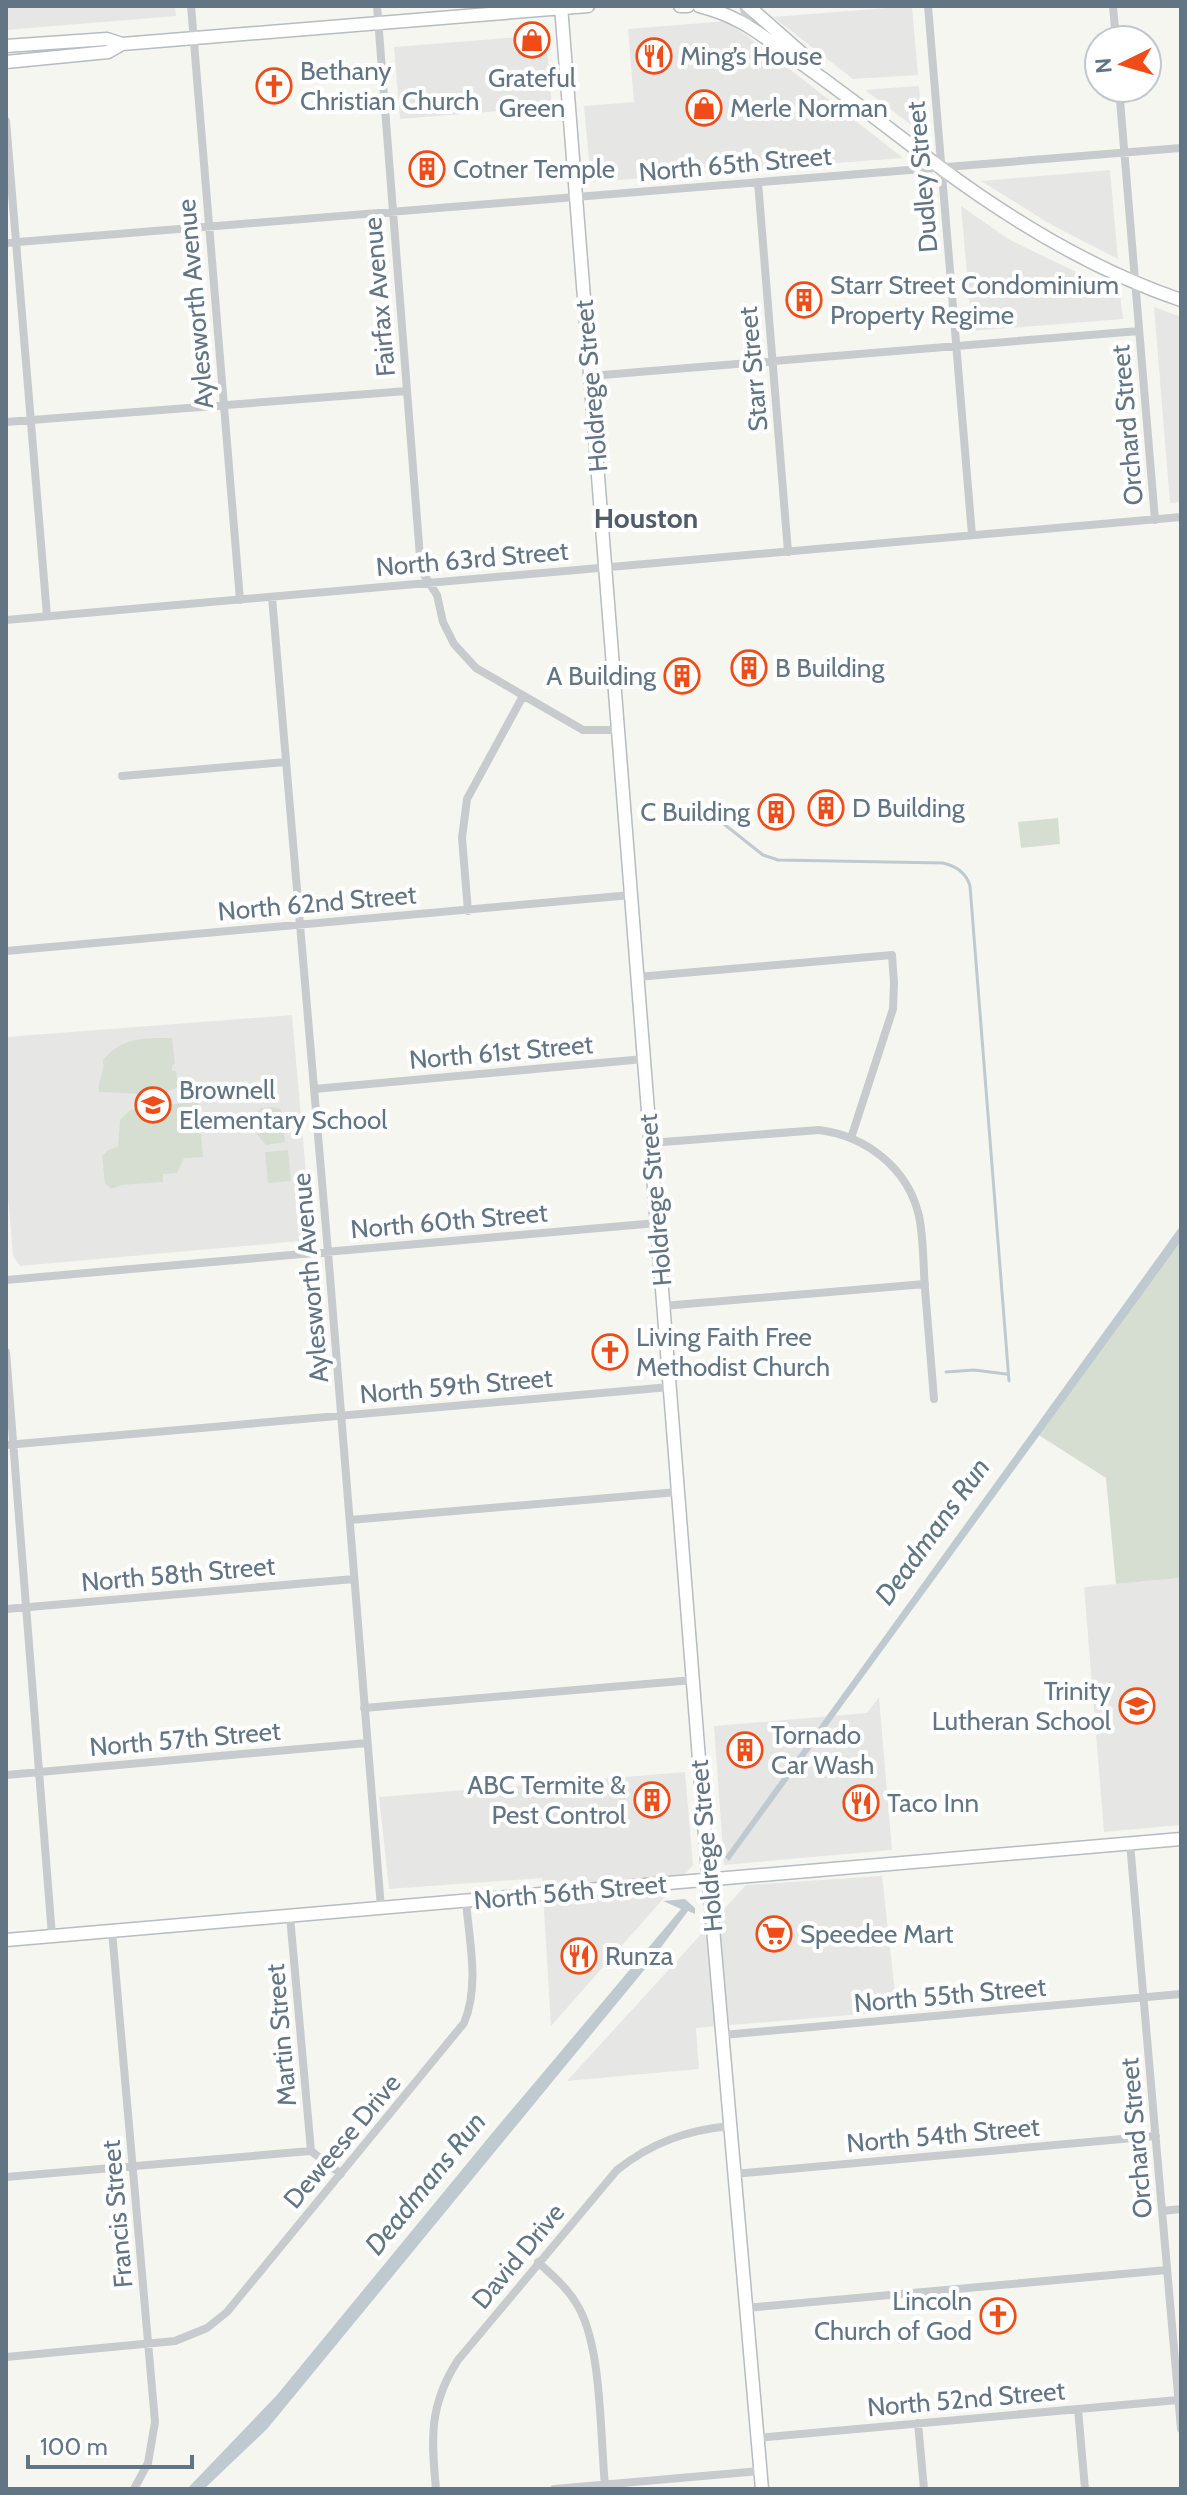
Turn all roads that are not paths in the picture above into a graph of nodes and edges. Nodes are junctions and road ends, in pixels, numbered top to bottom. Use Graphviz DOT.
graph roads {
  1 [pos="191,6"];
  2 [pos="377,6"];
  3 [pos="588,6"];
  4 [pos="680,6"];
  5 [pos="688,6"];
  6 [pos="699,6"];
  7 [pos="745,6"];
  8 [pos="928,6"];
  9 [pos="561,7"];
  10 [pos="378,23"];
  11 [pos="749,25"];
  12 [pos="193,38"];
  13 [pos="122,44"];
  14 [pos="6,46"];
  15 [pos="6,62"];
  16 [pos="847,94"];
  17 [pos="1120,104"];
  18 [pos="6,121"];
  19 [pos="1181,148"];
  20 [pos="1125,153"];
  21 [pos="942,168"];
  22 [pos="758,182"];
  23 [pos="576,197"];
  24 [pos="392,212"];
  25 [pos="209,226"];
  26 [pos="11,243"];
  27 [pos="1135,282"];
  28 [pos="1181,300"];
  29 [pos="1139,331"];
  30 [pos="956,346"];
  31 [pos="773,361"];
  32 [pos="590,376"];
  33 [pos="407,391"];
  34 [pos="223,405"];
  35 [pos="30,420"];
  36 [pos="6,422"];
  37 [pos="1181,517"];
  38 [pos="1155,520"];
  39 [pos="972,535"];
  40 [pos="788,552"];
  41 [pos="605,567"];
  42 [pos="429,583"];
  43 [pos="272,597"];
  44 [pos="240,600"];
  45 [pos="47,616"];
  46 [pos="6,620"];
  47 [pos="523,696"];
  48 [pos="618,730"];
  49 [pos="286,762"];
  50 [pos="122,776"];
  51 [pos="631,895"];
  52 [pos="468,911"];
  53 [pos="300,925"];
  54 [pos="6,951"];
  55 [pos="637,977"];
  56 [pos="644,1059"];
  57 [pos="314,1089"];
  58 [pos="851,1138"];
  59 [pos="650,1143"];
  60 [pos="657,1223"];
  61 [pos="328,1252"];
  62 [pos="6,1280"];
  63 [pos="925,1284"];
  64 [pos="663,1306"];
  65 [pos="6,1352"];
  66 [pos="670,1387"];
  67 [pos="934,1399"];
  68 [pos="342,1416"];
  69 [pos="10,1445"];
  70 [pos="678,1492"];
  71 [pos="350,1520"];
  72 [pos="354,1579"];
  73 [pos="26,1608"];
  74 [pos="6,1609"];
  75 [pos="693,1680"];
  76 [pos="364,1708"];
  77 [pos="367,1743"];
  78 [pos="39,1772"];
  79 [pos="6,1775"];
  80 [pos="1181,1839"];
  81 [pos="1130,1843"];
  82 [pos="709,1880"];
  83 [pos="466,1901"];
  84 [pos="381,1908"];
  85 [pos="290,1916"];
  86 [pos="112,1931"];
  87 [pos="52,1936"];
  88 [pos="6,1940"];
  89 [pos="1181,1994"];
  90 [pos="1143,1997"];
  91 [pos="723,2035"];
  92 [pos="730,2126"];
  93 [pos="1156,2136"];
  94 [pos="311,2151"];
  95 [pos="132,2166"];
  96 [pos="341,2174"];
  97 [pos="734,2174"];
  98 [pos="6,2177"];
  99 [pos="1181,2209"];
  100 [pos="1162,2211"];
  101 [pos="538,2262"];
  102 [pos="1167,2270"];
  103 [pos="746,2308"];
  104 [pos="148,2345"];
  105 [pos="6,2357"];
  106 [pos="1179,2371"];
  107 [pos="1178,2400"];
  108 [pos="1078,2409"];
  109 [pos="918,2423"];
  110 [pos="1181,2429"];
  111 [pos="757,2438"];
  112 [pos="760,2471"];
  113 [pos="605,2485"];
  114 [pos="134,2489"];
  115 [pos="436,2489"];
  116 [pos="554,2489"];
  117 [pos="762,2489"];
  118 [pos="924,2489"];
  119 [pos="1085,2489"];
  1 -- 12 [label="street, Aylesworth Avenue"];
  2 -- 10 [label="street, Fairfax Avenue"];
  3 -- 9 [label="main road"];
  4 -- 5 [label="main road"];
  6 -- 11 [label="main road"];
  7 -- 11 [label="street"];
  7 -- 16 [label="main road"];
  8 -- 21 [label="street, Dudley Street"];
  9 -- 10 [label="main road"];
  9 -- 23 [label="main road, Holdrege Street"];
  10 -- 12 [label="main road"];
  10 -- 24 [label="street, Fairfax Avenue"];
  11 -- 16 [label="main road"];
  12 -- 13 [label="main road"];
  12 -- 25 [label="street, Aylesworth Avenue"];
  13 -- 14 [label="main road"];
  13 -- 15 [label="main road"];
  16 -- 21 [label="main road"];
  17 -- 20 [label="street, Orchard Street"];
  18 -- 26 [label="street"];
  19 -- 20 [label="street, North 65th Street"];
  20 -- 21 [label="street, North 65th Street"];
  20 -- 27 [label="street, Orchard Street"];
  21 -- 22 [label="street, North 65th Street"];
  21 -- 27 [label="main road"];
  21 -- 30 [label="street, Dudley Street"];
  22 -- 23 [label="street, North 65th Street"];
  22 -- 31 [label="street, Starr Street"];
  23 -- 24 [label="street, North 65th Street"];
  23 -- 32 [label="main road, Holdrege Street"];
  24 -- 25 [label="street, North 65th Street"];
  24 -- 33 [label="street, Fairfax Avenue"];
  25 -- 26 [label="street, North 65th Street"];
  25 -- 34 [label="street, Aylesworth Avenue"];
  26 -- 35 [label="street"];
  27 -- 28 [label="main road"];
  27 -- 29 [label="street, Orchard Street"];
  29 -- 30 [label="street"];
  29 -- 38 [label="street, Orchard Street"];
  30 -- 31 [label="street"];
  30 -- 39 [label="street, Dudley Street"];
  31 -- 32 [label="street"];
  31 -- 40 [label="street, Starr Street"];
  32 -- 41 [label="main road, Holdrege Street"];
  33 -- 34 [label="street"];
  33 -- 42 [label="street, Fairfax Avenue"];
  34 -- 35 [label="street"];
  34 -- 44 [label="street, Aylesworth Avenue"];
  35 -- 36 [label="street"];
  35 -- 45 [label="street"];
  37 -- 38 [label="street, North 63rd Street"];
  38 -- 39 [label="street, North 63rd Street"];
  39 -- 40 [label="street, North 63rd Street"];
  40 -- 41 [label="street, North 63rd Street"];
  41 -- 42 [label="street, North 63rd Street"];
  41 -- 48 [label="main road, Holdrege Street"];
  42 -- 43 [label="street, North 63rd Street"];
  42 -- 47 [label="street, Fairfax Avenue"];
  43 -- 44 [label="street, North 63rd Street"];
  43 -- 49 [label="street, Aylesworth Avenue"];
  44 -- 45 [label="street, North 63rd Street"];
  45 -- 46 [label="street, North 63rd Street"];
  47 -- 48 [label="street, Fairfax Avenue"];
  47 -- 52 [label="street"];
  48 -- 51 [label="main road, Holdrege Street"];
  49 -- 50 [label="street"];
  49 -- 53 [label="street, Aylesworth Avenue"];
  51 -- 52 [label="street, North 62nd Street"];
  51 -- 55 [label="main road, Holdrege Street"];
  52 -- 53 [label="street, North 62nd Street"];
  53 -- 54 [label="street, North 62nd Street"];
  53 -- 57 [label="street, Aylesworth Avenue"];
  55 -- 56 [label="main road, Holdrege Street"];
  55 -- 58 [label="street"];
  56 -- 57 [label="street, North 61st Street"];
  56 -- 59 [label="main road, Holdrege Street"];
  57 -- 61 [label="street, Aylesworth Avenue"];
  58 -- 59 [label="street"];
  58 -- 63 [label="street"];
  59 -- 60 [label="main road, Holdrege Street"];
  60 -- 61 [label="street, North 60th Street"];
  60 -- 64 [label="main road, Holdrege Street"];
  61 -- 62 [label="street, North 60th Street"];
  61 -- 68 [label="street, Aylesworth Avenue"];
  63 -- 64 [label="street"];
  63 -- 67 [label="street"];
  64 -- 66 [label="main road, Holdrege Street"];
  65 -- 69 [label="street"];
  66 -- 68 [label="street, North 59th Street"];
  66 -- 70 [label="main road, Holdrege Street"];
  68 -- 69 [label="street, North 59th Street"];
  68 -- 71 [label="street, Aylesworth Avenue"];
  69 -- 73 [label="street"];
  70 -- 71 [label="street"];
  70 -- 75 [label="main road, Holdrege Street"];
  71 -- 72 [label="street, Aylesworth Avenue"];
  72 -- 73 [label="street, North 58th Street"];
  72 -- 76 [label="street, Aylesworth Avenue"];
  73 -- 74 [label="street, North 58th Street"];
  73 -- 78 [label="street"];
  75 -- 76 [label="street"];
  75 -- 82 [label="main road, Holdrege Street"];
  76 -- 77 [label="street, Aylesworth Avenue"];
  77 -- 78 [label="street, North 57th Street"];
  77 -- 84 [label="street, Aylesworth Avenue"];
  78 -- 79 [label="street, North 57th Street"];
  78 -- 87 [label="street"];
  80 -- 81 [label="main road, North 56th Street"];
  81 -- 82 [label="main road, North 56th Street"];
  81 -- 90 [label="street, Orchard Street"];
  82 -- 83 [label="main road, North 56th Street"];
  82 -- 91 [label="main road, Holdrege Street"];
  83 -- 84 [label="main road, North 56th Street"];
  83 -- 96 [label="street, Deweese Drive"];
  84 -- 85 [label="main road, North 56th Street"];
  85 -- 86 [label="main road, North 56th Street"];
  85 -- 94 [label="street, Martin Street"];
  86 -- 87 [label="main road, North 56th Street"];
  86 -- 95 [label="street, Francis Street"];
  87 -- 88 [label="main road, North 56th Street"];
  89 -- 90 [label="street, North 55th Street"];
  90 -- 91 [label="street, North 55th Street"];
  90 -- 93 [label="street, Orchard Street"];
  91 -- 92 [label="main road, Holdrege Street"];
  92 -- 97 [label="main road, Holdrege Street"];
  92 -- 101 [label="street, David Drive"];
  93 -- 97 [label="street, North 54th Street"];
  93 -- 100 [label="street, Orchard Street"];
  94 -- 95 [label="street"];
  94 -- 96 [label="street"];
  95 -- 98 [label="street"];
  95 -- 104 [label="street, Francis Street"];
  96 -- 104 [label="street, Deweese Drive"];
  97 -- 103 [label="main road, Holdrege Street"];
  99 -- 100 [label="street"];
  100 -- 102 [label="street, Orchard Street"];
  101 -- 113 [label="street"];
  101 -- 115 [label="street, David Drive"];
  102 -- 103 [label="street"];
  102 -- 106 [label="street, Orchard Street"];
  103 -- 111 [label="main road, Holdrege Street"];
  104 -- 105 [label="street, Deweese Drive"];
  104 -- 114 [label="street, Francis Street"];
  106 -- 107 [label="street, Orchard Street"];
  107 -- 108 [label="street, North 52nd Street"];
  107 -- 110 [label="street, Orchard Street"];
  108 -- 109 [label="street, North 52nd Street"];
  108 -- 119 [label="street"];
  109 -- 111 [label="street, North 52nd Street"];
  109 -- 118 [label="street"];
  111 -- 112 [label="main road, Holdrege Street"];
  112 -- 113 [label="street"];
  112 -- 117 [label="main road, Holdrege Street"];
  113 -- 116 [label="street"];
}
